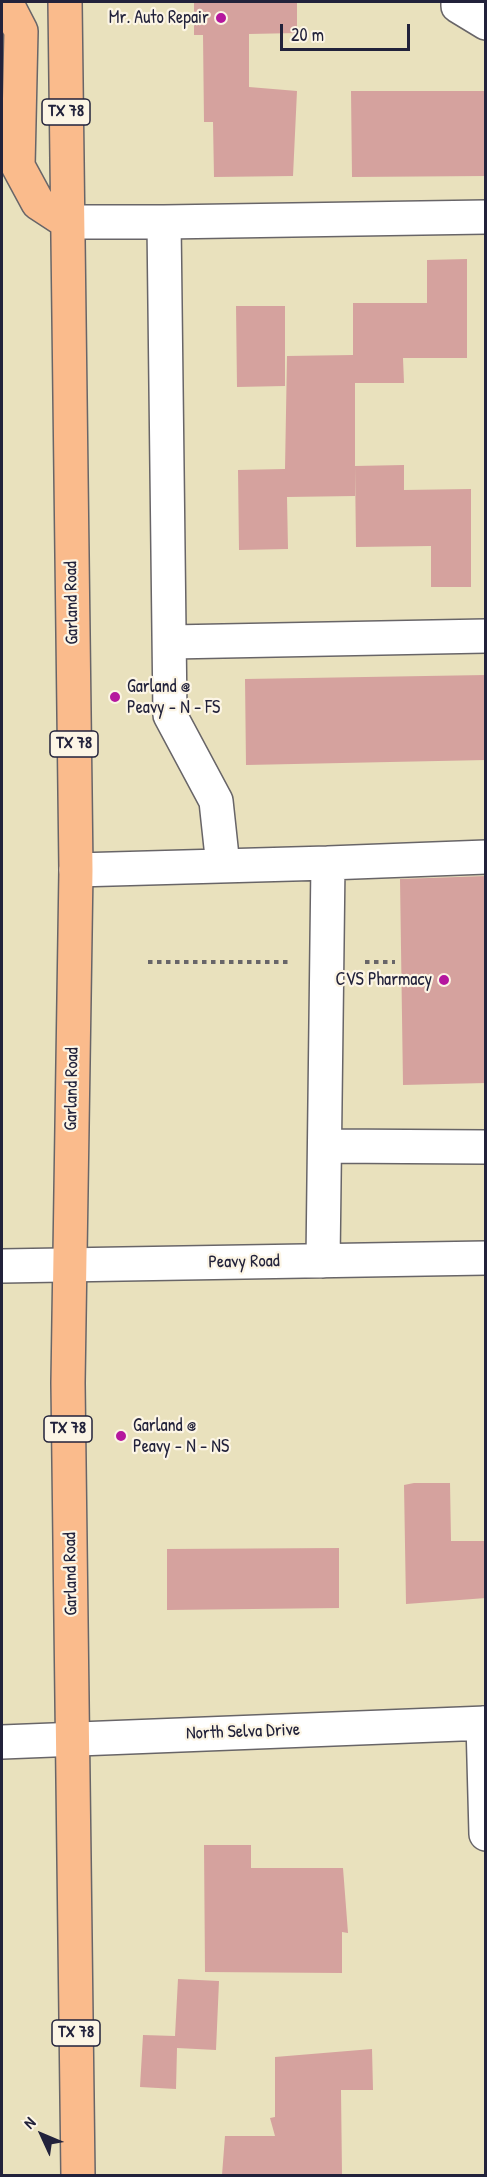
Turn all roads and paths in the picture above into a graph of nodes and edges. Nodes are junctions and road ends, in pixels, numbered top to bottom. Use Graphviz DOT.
graph roads {
  1 [pos="6,2"];
  2 [pos="64,2"];
  3 [pos="458,2"];
  4 [pos="486,23"];
  5 [pos="486,218"];
  6 [pos="67,222"];
  7 [pos="164,222"];
  8 [pos="486,636"];
  9 [pos="171,642"];
  10 [pos="486,857"];
  11 [pos="328,863"];
  12 [pos="223,867"];
  13 [pos="76,870"];
  14 [pos="148,962"];
  15 [pos="327,962"];
  16 [pos="395,962"];
  17 [pos="326,1146"];
  18 [pos="486,1147"];
  19 [pos="486,1258"];
  20 [pos="323,1261"];
  21 [pos="69,1265"];
  22 [pos="2,1266"];
  23 [pos="484,1723"];
  24 [pos="74,1739"];
  25 [pos="2,1742"];
  26 [pos="486,1834"];
  27 [pos="78,2175"];
  1 -- 6 [label="main road"];
  2 -- 6 [label="main road, Garland Road / TX 78"];
  3 -- 4 [label="street"];
  5 -- 7 [label="street"];
  6 -- 7 [label="street"];
  6 -- 13 [label="main road, Garland Road / TX 78"];
  7 -- 9 [label="street"];
  8 -- 9 [label="street"];
  9 -- 12 [label="street"];
  10 -- 11 [label="street"];
  11 -- 12 [label="street"];
  11 -- 15 [label="street"];
  12 -- 13 [label="street"];
  13 -- 21 [label="main road, Garland Road / TX 78"];
  14 -- 15 [label="path"];
  15 -- 16 [label="path"];
  15 -- 17 [label="street"];
  17 -- 18 [label="street"];
  17 -- 20 [label="street"];
  19 -- 20 [label="street, Peavy Road"];
  20 -- 21 [label="street, Peavy Road"];
  21 -- 22 [label="street, Peavy Road"];
  21 -- 24 [label="main road, Garland Road / TX 78"];
  23 -- 24 [label="street, North Selva Drive"];
  23 -- 26 [label="street"];
  24 -- 25 [label="street, North Selva Drive"];
  24 -- 27 [label="main road, Garland Road / TX 78"];
}
